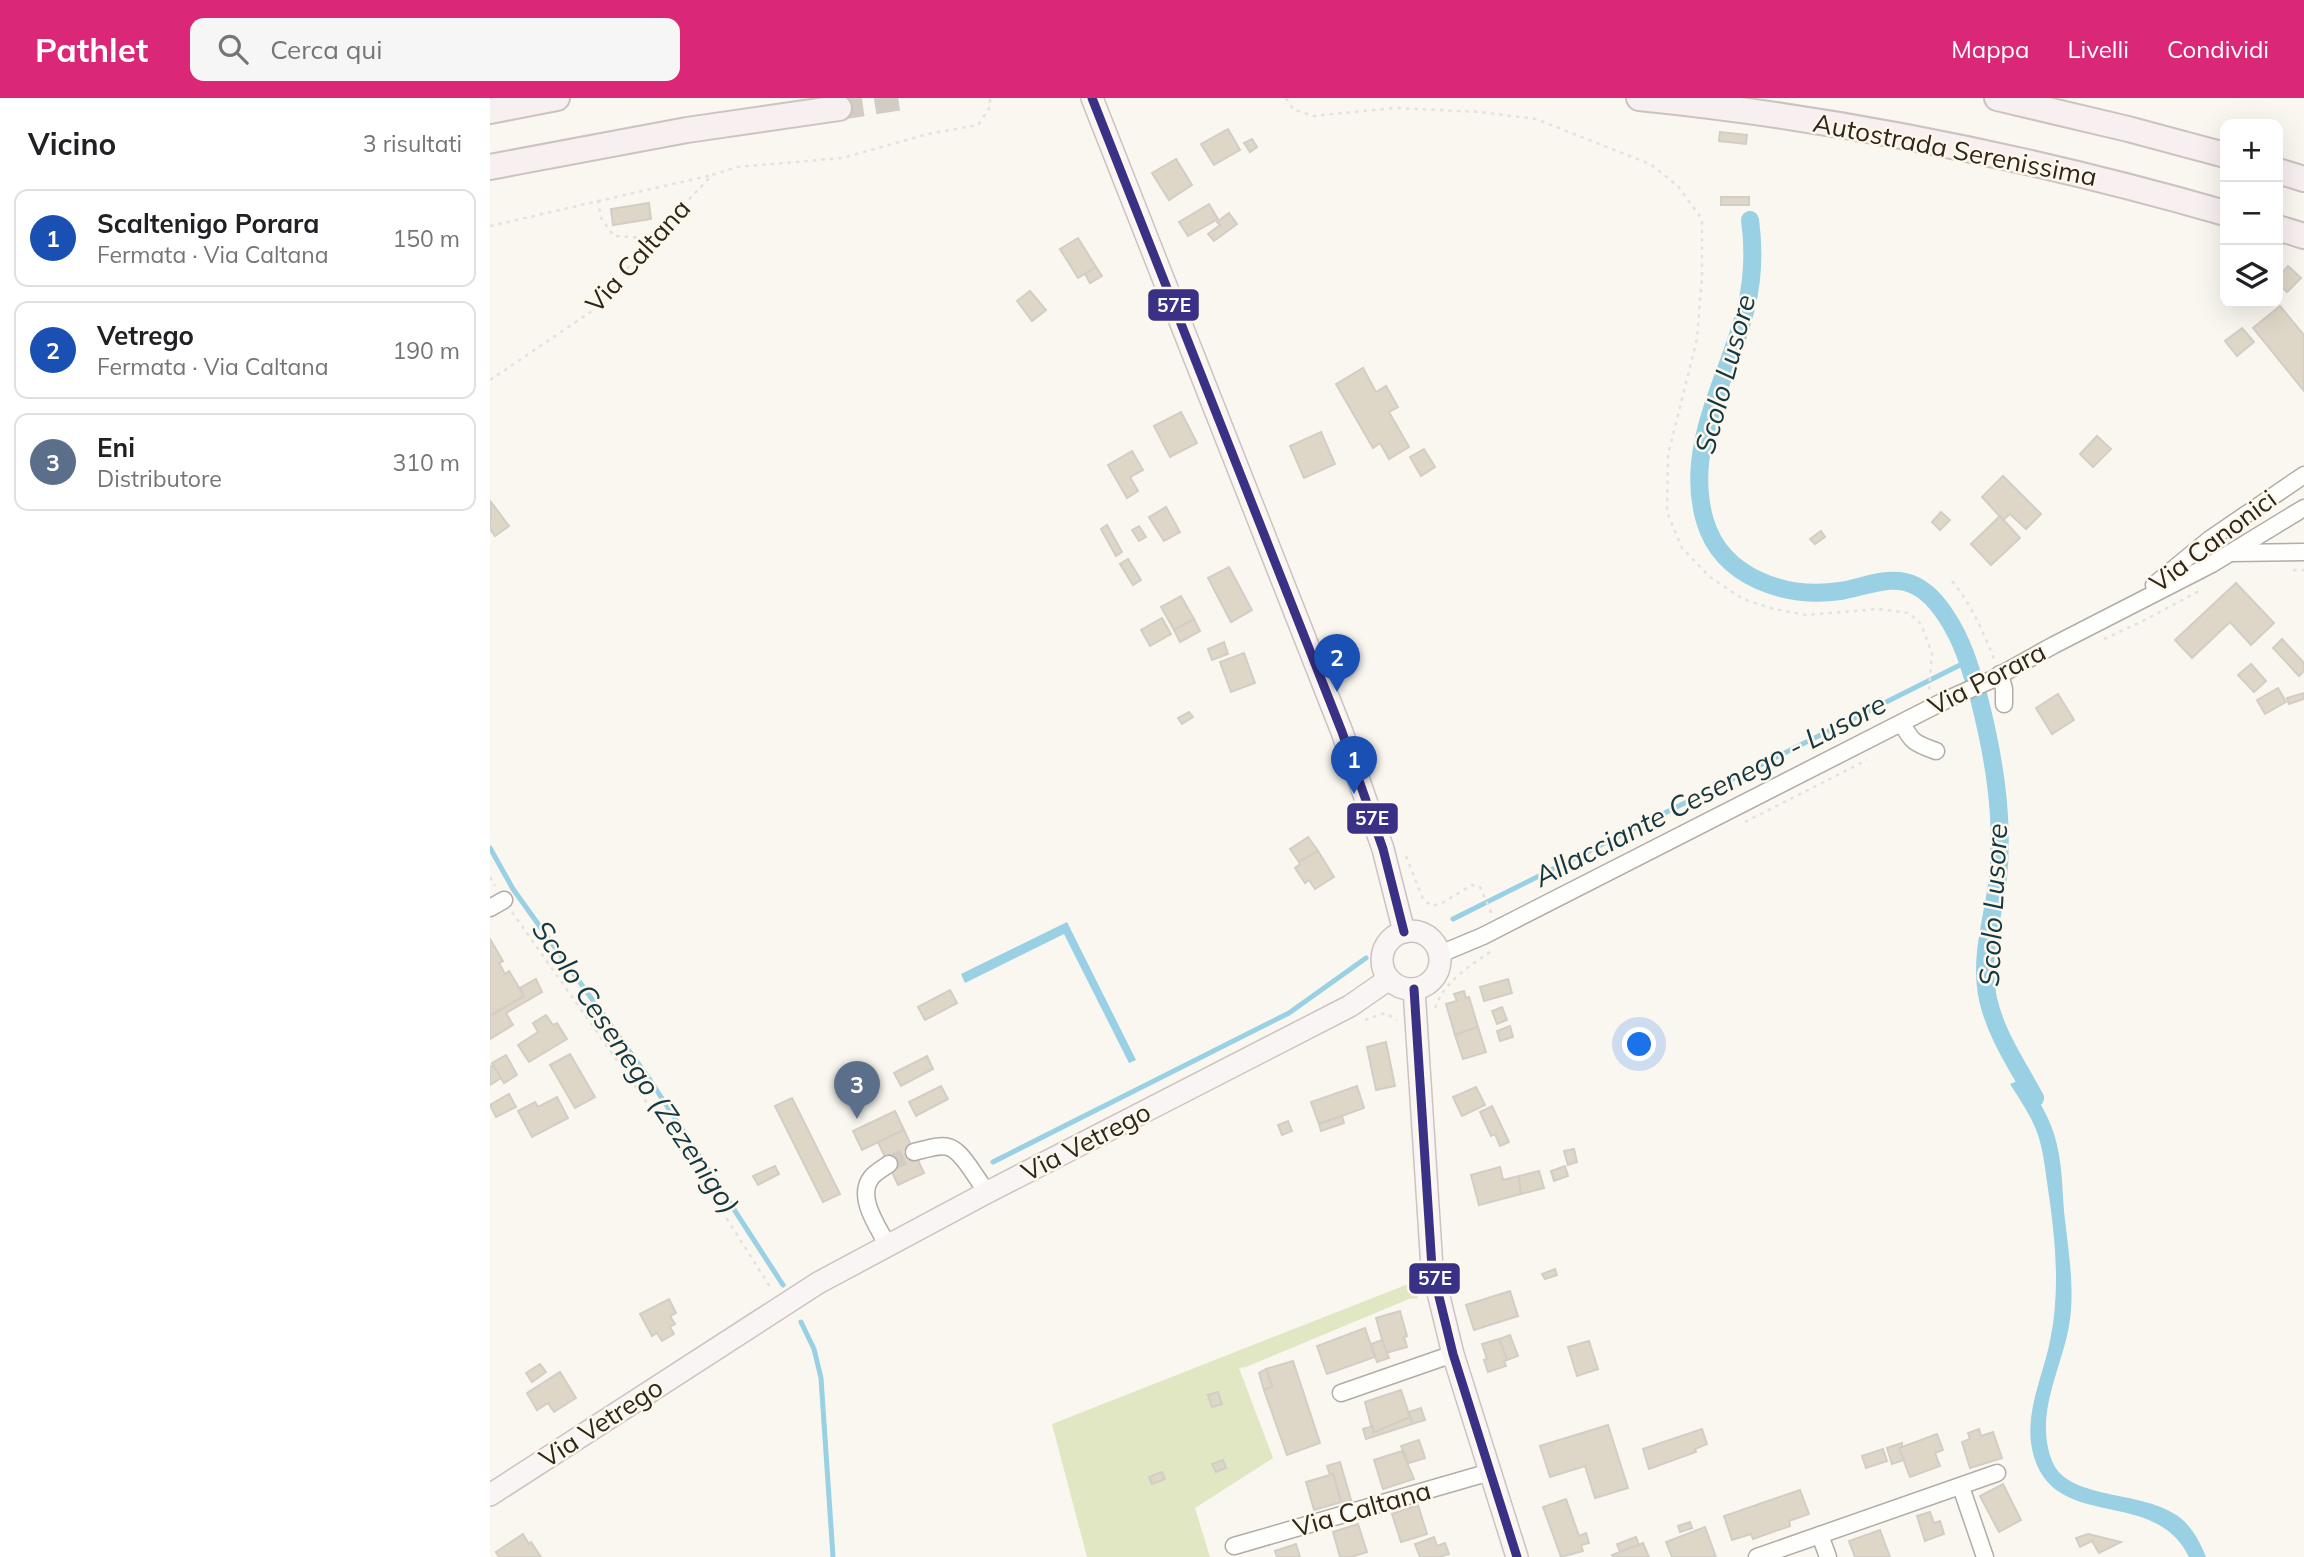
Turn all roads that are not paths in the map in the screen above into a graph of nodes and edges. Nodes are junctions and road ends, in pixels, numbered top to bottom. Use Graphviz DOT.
graph roads {
  1 [pos="557,98"];
  2 [pos="1092,98"];
  3 [pos="1639,98"];
  4 [pos="1997,98"];
  5 [pos="839,108"];
  6 [pos="490,111"];
  7 [pos="2220,154"];
  8 [pos="490,167"];
  9 [pos="2283,172"];
  10 [pos="2304,178"];
  11 [pos="2220,212"];
  12 [pos="2283,230"];
  13 [pos="2304,236"];
  14 [pos="2304,475"];
  15 [pos="2304,508"];
  16 [pos="2304,552"];
  17 [pos="2230,553"];
  18 [pos="2124,609"];
  19 [pos="1996,677"];
  20 [pos="2004,704"];
  21 [pos="1902,723"];
  22 [pos="1936,751"];
  23 [pos="1404,932"];
  24 [pos="1440,954"];
  25 [pos="1389,979"];
  26 [pos="1415,989"];
  27 [pos="914,1152"];
  28 [pos="889,1164"];
  29 [pos="986,1193"];
  30 [pos="888,1246"];
  31 [pos="1453,1354"];
  32 [pos="1341,1394"];
  33 [pos="1490,1472"];
  34 [pos="1997,1473"];
  35 [pos="1961,1487"];
  36 [pos="490,1494"];
  37 [pos="1820,1535"];
  38 [pos="1234,1546"];
  39 [pos="1517,1557"];
  40 [pos="1757,1557"];
  41 [pos="1828,1557"];
  42 [pos="1985,1557"];
  1 -- 6 [label="highway"];
  2 -- 23 [label="main road"];
  3 -- 11 [label="highway, Autostrada Serenissima"];
  4 -- 7 [label="highway, Autostrada Serenissima"];
  5 -- 8 [label="highway"];
  9 -- 10 [label="highway"];
  12 -- 13 [label="highway"];
  14 -- 18 [label="street, Via Canonici"];
  15 -- 17 [label="street, Via Porara"];
  16 -- 17 [label="street, Via Canonici"];
  17 -- 18 [label="street, Via Porara"];
  18 -- 19 [label="street, Via Porara"];
  19 -- 20 [label="street"];
  19 -- 21 [label="street, Via Porara"];
  21 -- 22 [label="street"];
  21 -- 24 [label="street, Via Porara"];
  23 -- 24 [label="main road"];
  23 -- 25 [label="main road"];
  24 -- 26 [label="main road"];
  25 -- 26 [label="main road"];
  25 -- 29 [label="main road, Via Vetrego"];
  26 -- 31 [label="main road"];
  27 -- 29 [label="street"];
  28 -- 30 [label="street"];
  29 -- 30 [label="main road, Via Vetrego"];
  30 -- 36 [label="main road, Via Vetrego"];
  31 -- 32 [label="street"];
  31 -- 33 [label="main road"];
  33 -- 38 [label="street, Via Caltana"];
  33 -- 39 [label="main road"];
  34 -- 35 [label="street"];
  35 -- 37 [label="street"];
  35 -- 42 [label="street"];
  37 -- 40 [label="street"];
  37 -- 41 [label="street"];
}
